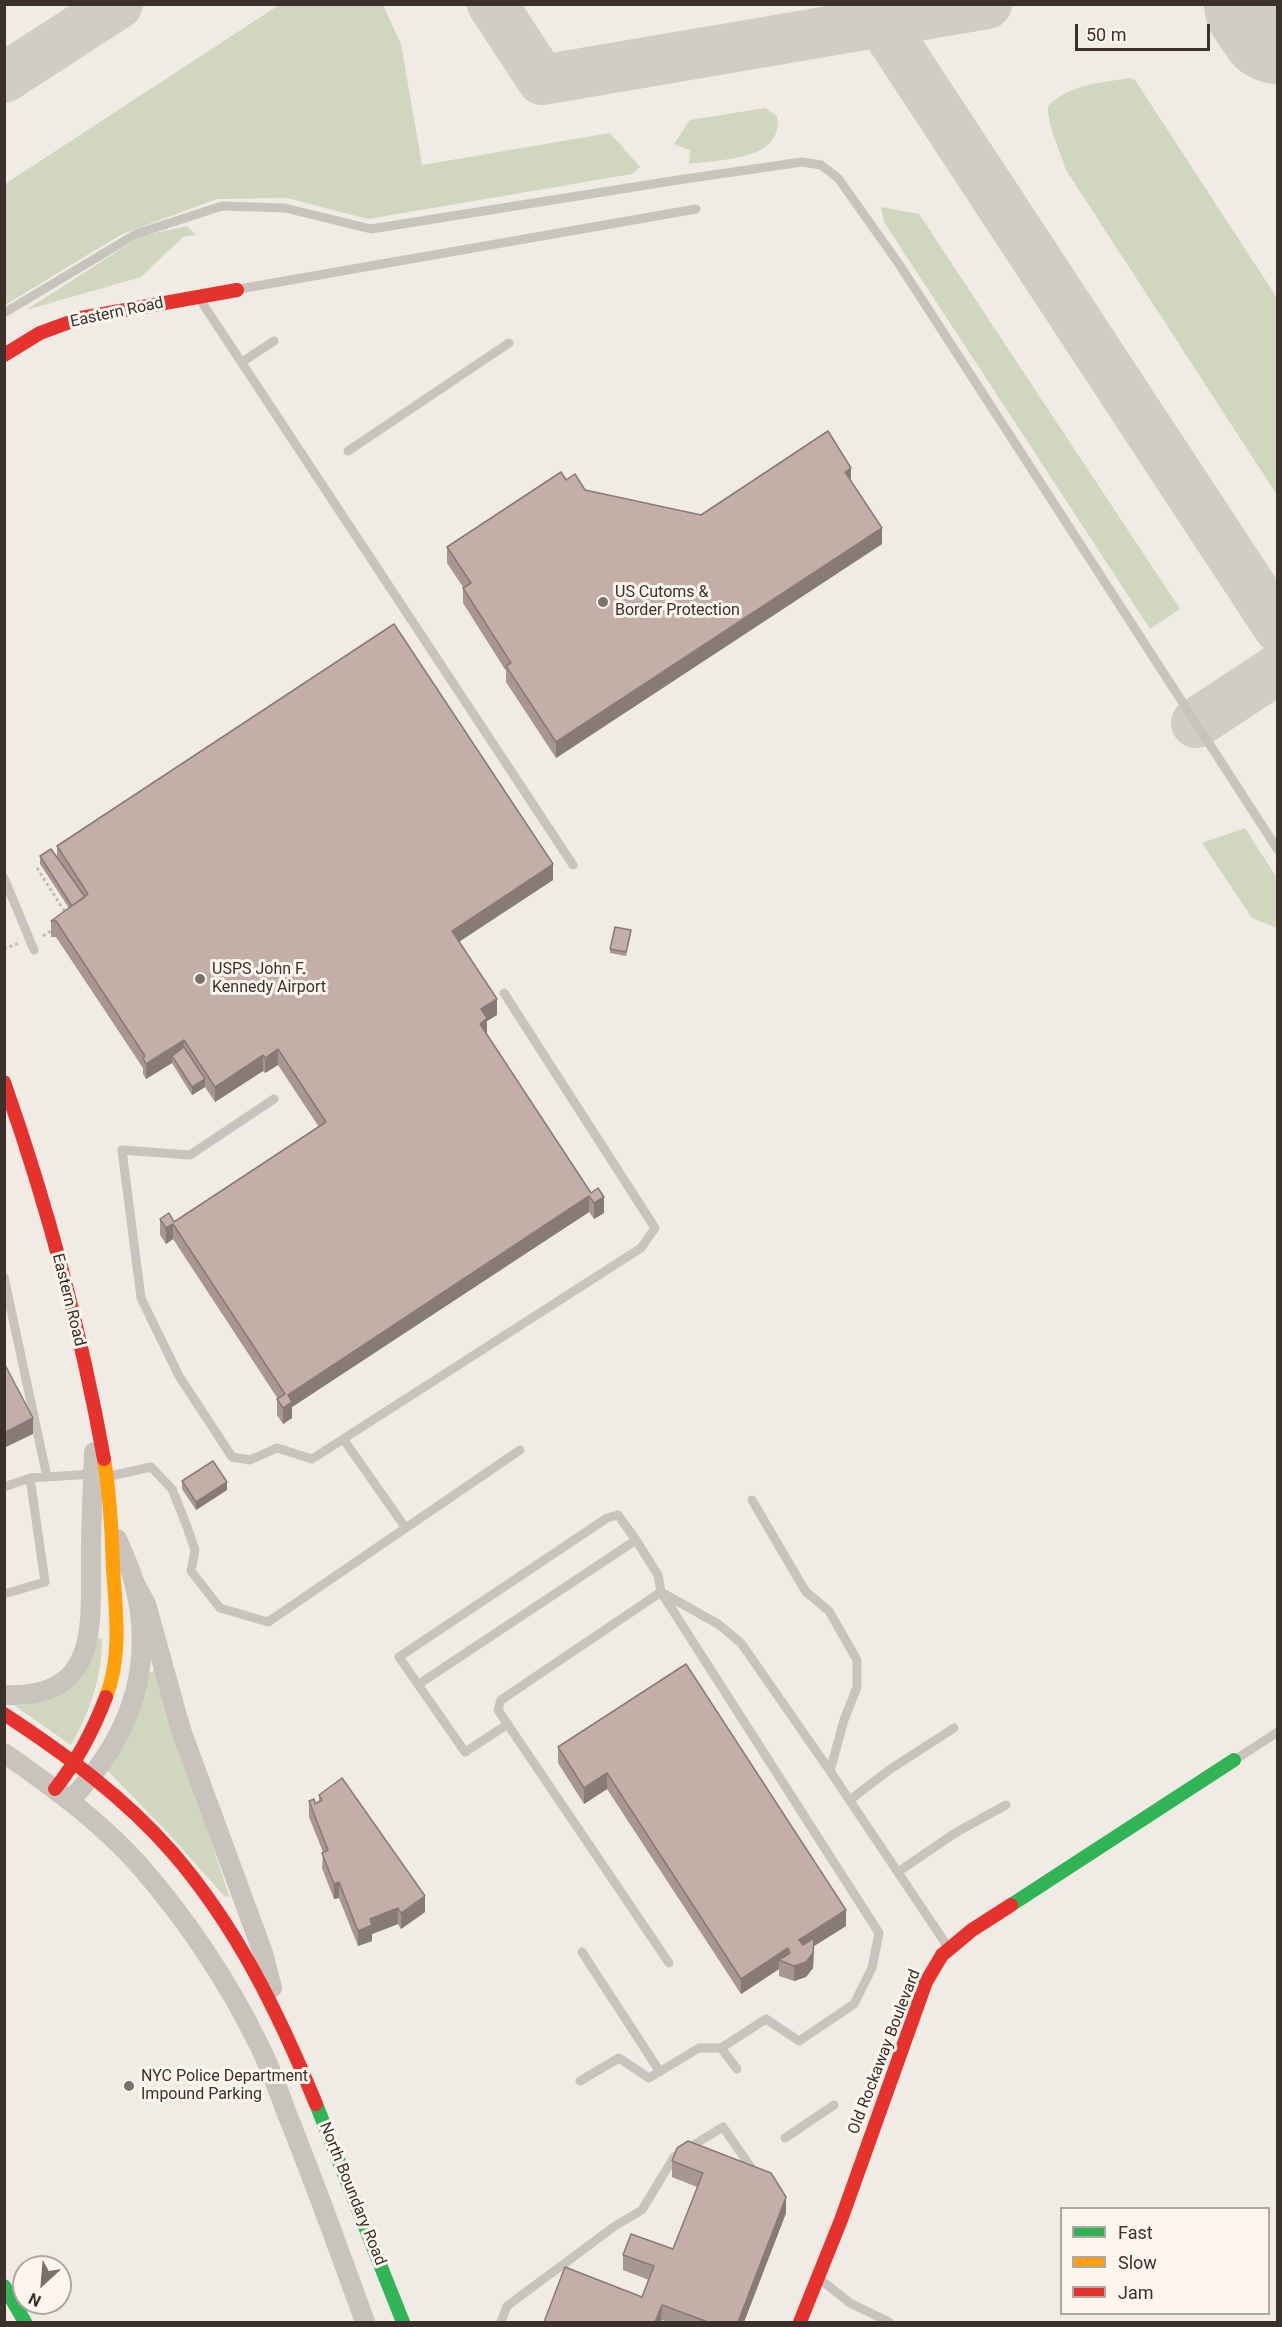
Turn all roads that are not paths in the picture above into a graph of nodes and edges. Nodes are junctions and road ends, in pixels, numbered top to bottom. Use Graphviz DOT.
graph roads {
  1 [pos="696,209"];
  2 [pos="237,290"];
  3 [pos="198,296"];
  4 [pos="4,313"];
  5 [pos="274,340"];
  6 [pos="509,343"];
  7 [pos="4,355"];
  8 [pos="242,362"];
  9 [pos="348,451"];
  10 [pos="1278,850"];
  11 [pos="573,866"];
  12 [pos="4,878"];
  13 [pos="34,950"];
  14 [pos="504,993"];
  15 [pos="4,1082"];
  16 [pos="274,1099"];
  17 [pos="4,1278"];
  18 [pos="95,1410"];
  19 [pos="344,1440"];
  20 [pos="520,1450"];
  21 [pos="100,1475"];
  22 [pos="47,1477"];
  23 [pos="30,1478"];
  24 [pos="4,1487"];
  25 [pos="752,1500"];
  26 [pos="111,1522"];
  27 [pos="405,1527"];
  28 [pos="636,1540"];
  29 [pos="134,1582"];
  30 [pos="661,1592"];
  31 [pos="4,1594"];
  32 [pos="419,1684"];
  33 [pos="4,1695"];
  34 [pos="4,1714"];
  35 [pos="508,1724"];
  36 [pos="954,1728"];
  37 [pos="1278,1732"];
  38 [pos="4,1753"];
  39 [pos="1234,1760"];
  40 [pos="76,1762"];
  41 [pos="830,1771"];
  42 [pos="92,1776"];
  43 [pos="63,1794"];
  44 [pos="850,1800"];
  45 [pos="1006,1805"];
  46 [pos="898,1872"];
  47 [pos="949,1949"];
  48 [pos="582,1952"];
  49 [pos="669,1963"];
  50 [pos="281,2020"];
  51 [pos="721,2048"];
  52 [pos="737,2069"];
  53 [pos="660,2072"];
  54 [pos="580,2080"];
  55 [pos="834,2105"];
  56 [pos="785,2139"];
  57 [pos="752,2169"];
  58 [pos="819,2278"];
  59 [pos="4,2286"];
  60 [pos="25,2322"];
  61 [pos="365,2322"];
  62 [pos="403,2322"];
  63 [pos="501,2322"];
  64 [pos="800,2322"];
  65 [pos="889,2322"];
  1 -- 2 [label="lane"];
  2 -- 3 [label="main road, Eastern Road"];
  3 -- 7 [label="main road, Eastern Road"];
  3 -- 8 [label="lane"];
  4 -- 10 [label="lane"];
  5 -- 8 [label="lane"];
  6 -- 9 [label="lane"];
  8 -- 11 [label="lane"];
  12 -- 13 [label="lane"];
  14 -- 19 [label="lane"];
  15 -- 18 [label="main road, Eastern Road"];
  16 -- 19 [label="lane"];
  17 -- 22 [label="lane"];
  18 -- 21 [label="street"];
  19 -- 27 [label="lane"];
  20 -- 27 [label="lane"];
  21 -- 22 [label="lane"];
  21 -- 26 [label="main road"];
  21 -- 27 [label="lane"];
  21 -- 33 [label="street"];
  22 -- 23 [label="lane"];
  23 -- 24 [label="lane"];
  23 -- 31 [label="lane"];
  25 -- 41 [label="lane"];
  26 -- 29 [label="street"];
  26 -- 40 [label="main road"];
  28 -- 30 [label="lane"];
  28 -- 32 [label="lane"];
  28 -- 32 [label="lane"];
  29 -- 42 [label="street"];
  29 -- 50 [label="street"];
  30 -- 35 [label="lane"];
  30 -- 41 [label="lane"];
  30 -- 51 [label="lane"];
  32 -- 35 [label="lane"];
  34 -- 40 [label="main road, North Boundary Road"];
  35 -- 49 [label="lane"];
  36 -- 44 [label="lane"];
  37 -- 39 [label="lane"];
  38 -- 43 [label="street, North Boundary Road"];
  39 -- 47 [label="main road, Old Rockaway Boulevard"];
  40 -- 42 [label="main road, North Boundary Road"];
  40 -- 43 [label="main road"];
  41 -- 44 [label="lane"];
  42 -- 43 [label="street"];
  42 -- 50 [label="main road, North Boundary Road"];
  43 -- 61 [label="street, North Boundary Road"];
  44 -- 46 [label="lane"];
  45 -- 46 [label="lane"];
  46 -- 47 [label="lane"];
  47 -- 58 [label="main road, Old Rockaway Boulevard"];
  48 -- 53 [label="lane"];
  50 -- 62 [label="main road, North Boundary Road"];
  51 -- 52 [label="lane"];
  51 -- 53 [label="lane"];
  53 -- 54 [label="lane"];
  55 -- 56 [label="lane"];
  57 -- 63 [label="lane"];
  58 -- 64 [label="main road, Old Rockaway Boulevard"];
  58 -- 65 [label="lane"];
  59 -- 60 [label="main road"];
}
